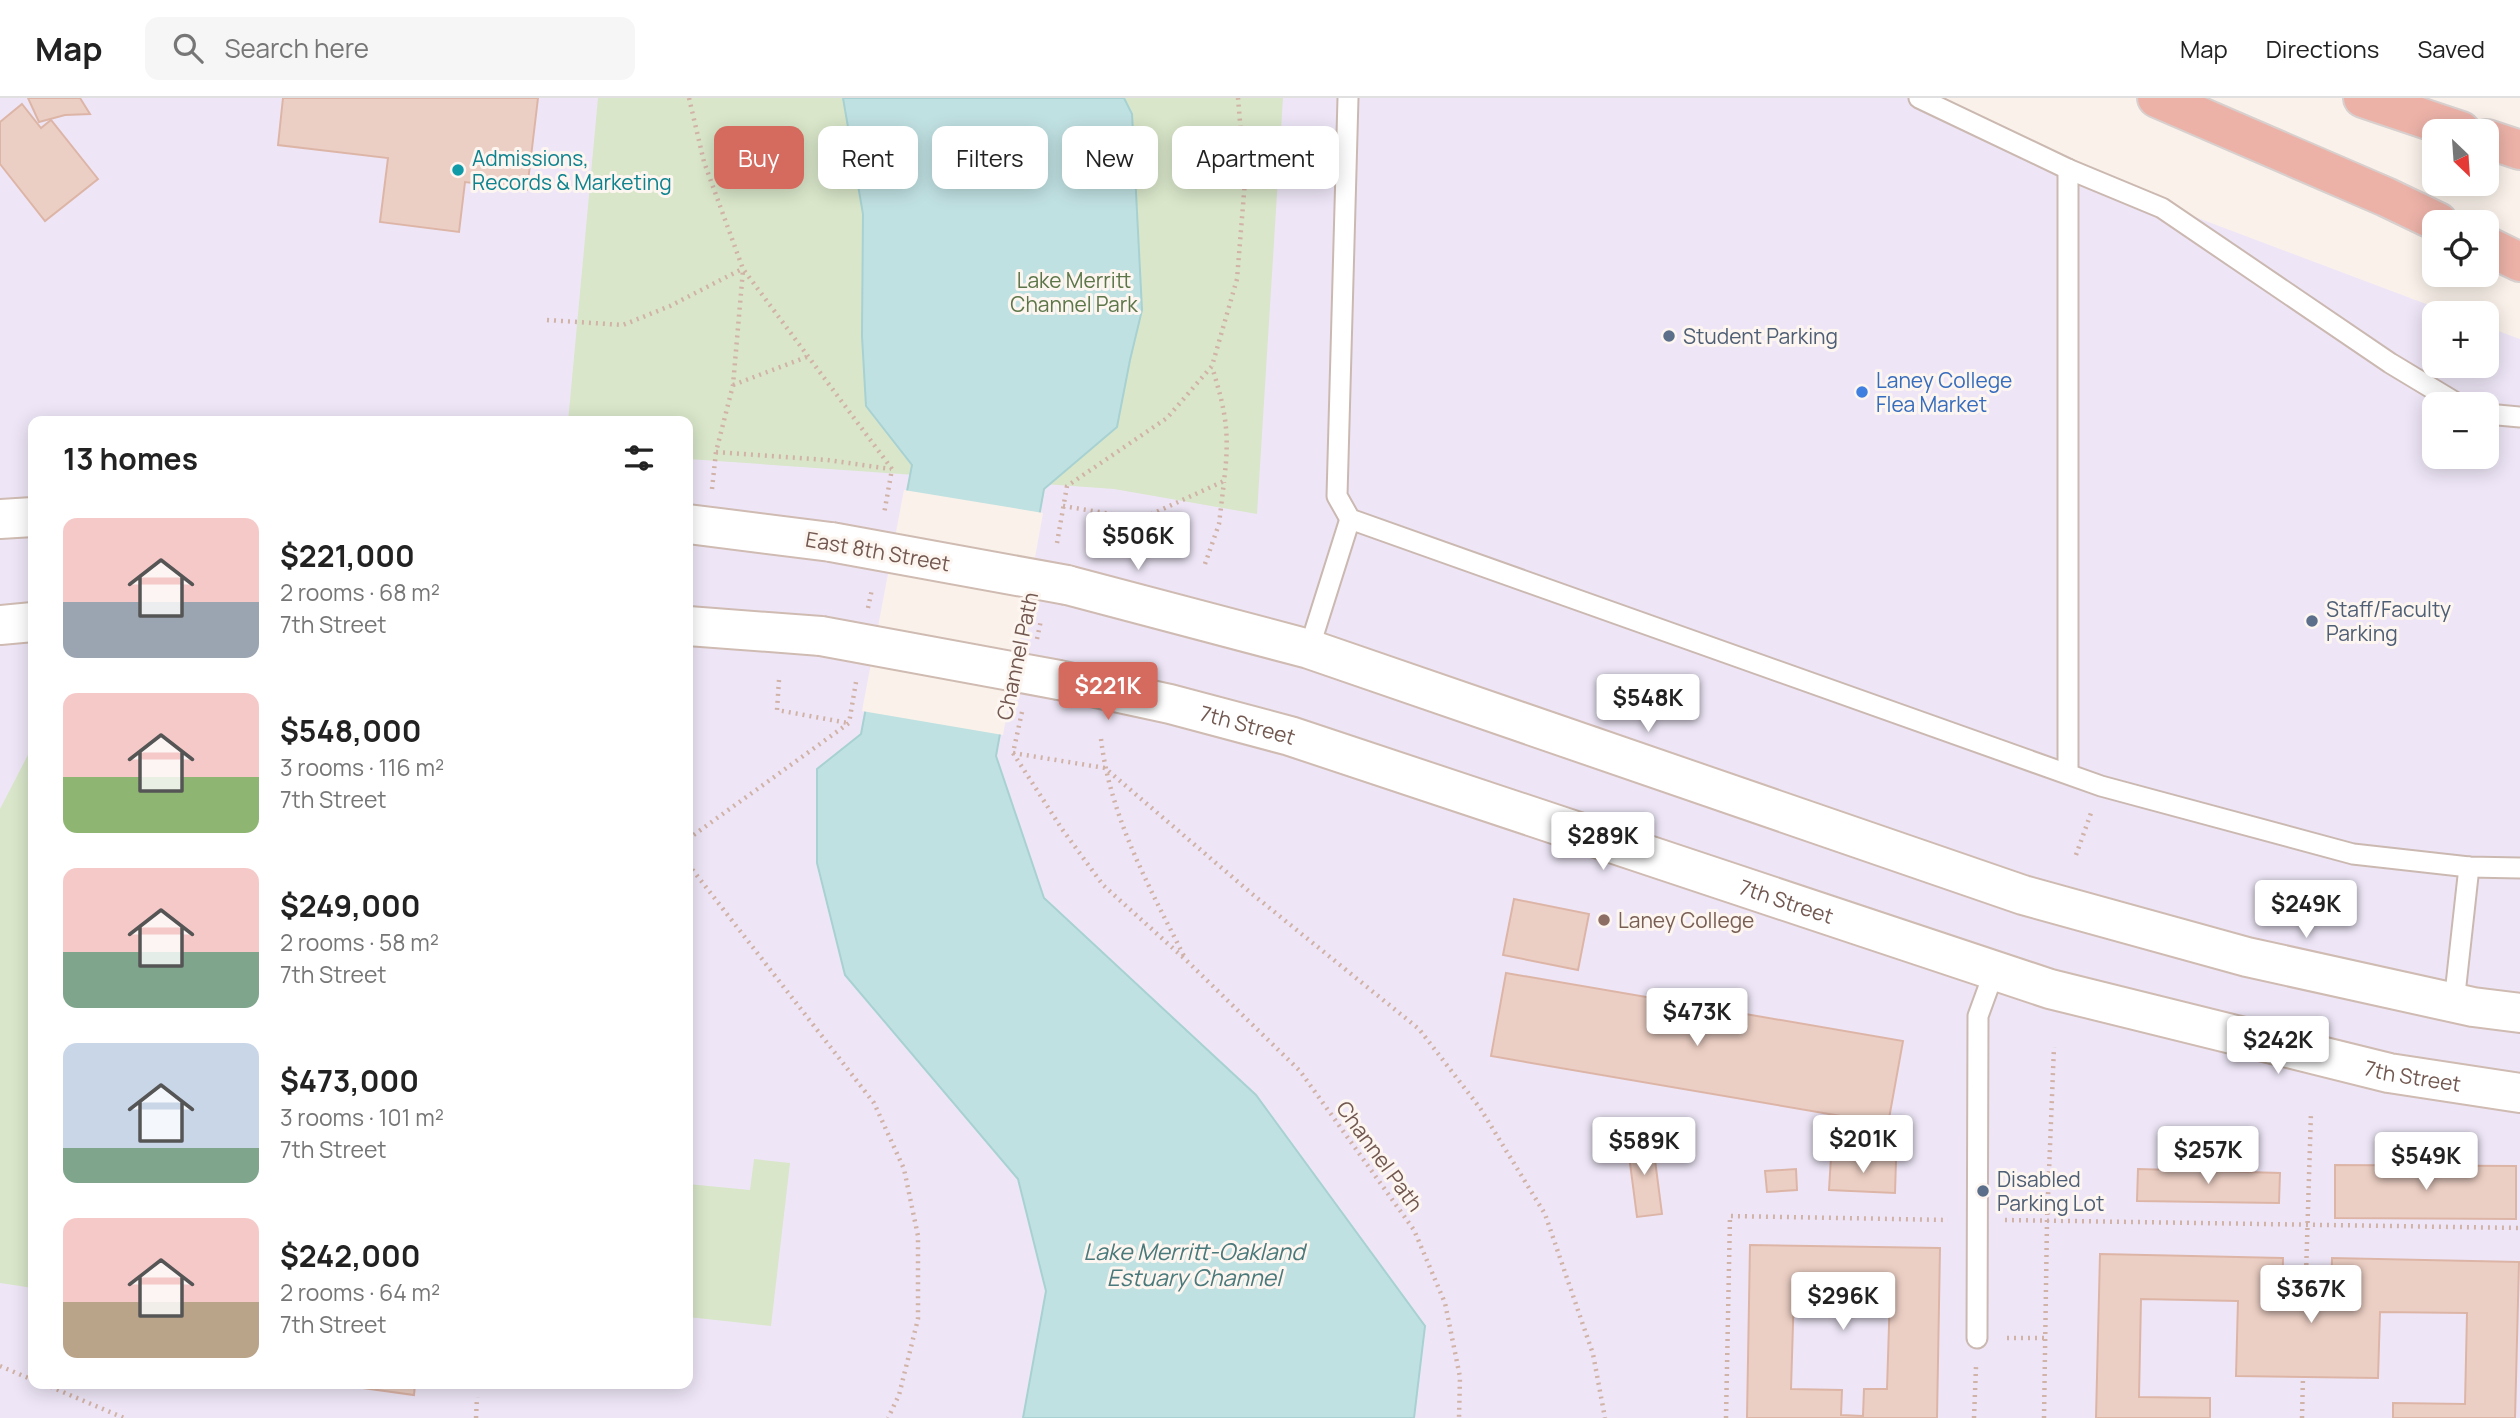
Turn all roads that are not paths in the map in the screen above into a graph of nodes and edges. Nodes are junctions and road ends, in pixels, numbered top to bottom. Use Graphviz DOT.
graph roads {
  1 [pos="1348,98"];
  2 [pos="1919,98"];
  3 [pos="2157,98"];
  4 [pos="2363,98"];
  5 [pos="2425,119"];
  6 [pos="2499,143"];
  7 [pos="2520,150"];
  8 [pos="2068,169"];
  9 [pos="2422,214"];
  10 [pos="2499,252"];
  11 [pos="2520,262"];
  12 [pos="2438,392"];
  13 [pos="2499,415"];
  14 [pos="2520,417"];
  15 [pos="28,517"];
  16 [pos="0,519"];
  17 [pos="1350,519"];
  18 [pos="698,524"];
  19 [pos="28,622"];
  20 [pos="0,625"];
  21 [pos="693,626"];
  22 [pos="1309,649"];
  23 [pos="2068,772"];
  24 [pos="2469,867"];
  25 [pos="2520,868"];
  26 [pos="1994,972"];
  27 [pos="2454,1003"];
  28 [pos="2520,1013"];
  29 [pos="2520,1093"];
  30 [pos="1977,1338"];
  1 -- 17 [label="lane"];
  2 -- 8 [label="lane"];
  3 -- 9 [label="highway"];
  4 -- 5 [label="highway"];
  6 -- 7 [label="highway"];
  8 -- 12 [label="lane"];
  8 -- 23 [label="lane"];
  10 -- 11 [label="highway"];
  13 -- 14 [label="lane"];
  15 -- 16 [label="main road"];
  17 -- 22 [label="lane"];
  17 -- 23 [label="lane"];
  18 -- 22 [label="main road, East 8th Street, bridge"];
  19 -- 20 [label="main road"];
  21 -- 26 [label="main road, 7th Street, bridge"];
  22 -- 27 [label="main road"];
  23 -- 24 [label="lane"];
  24 -- 25 [label="lane"];
  24 -- 27 [label="lane"];
  26 -- 29 [label="main road, 7th Street"];
  26 -- 30 [label="lane"];
  27 -- 28 [label="main road"];
}
